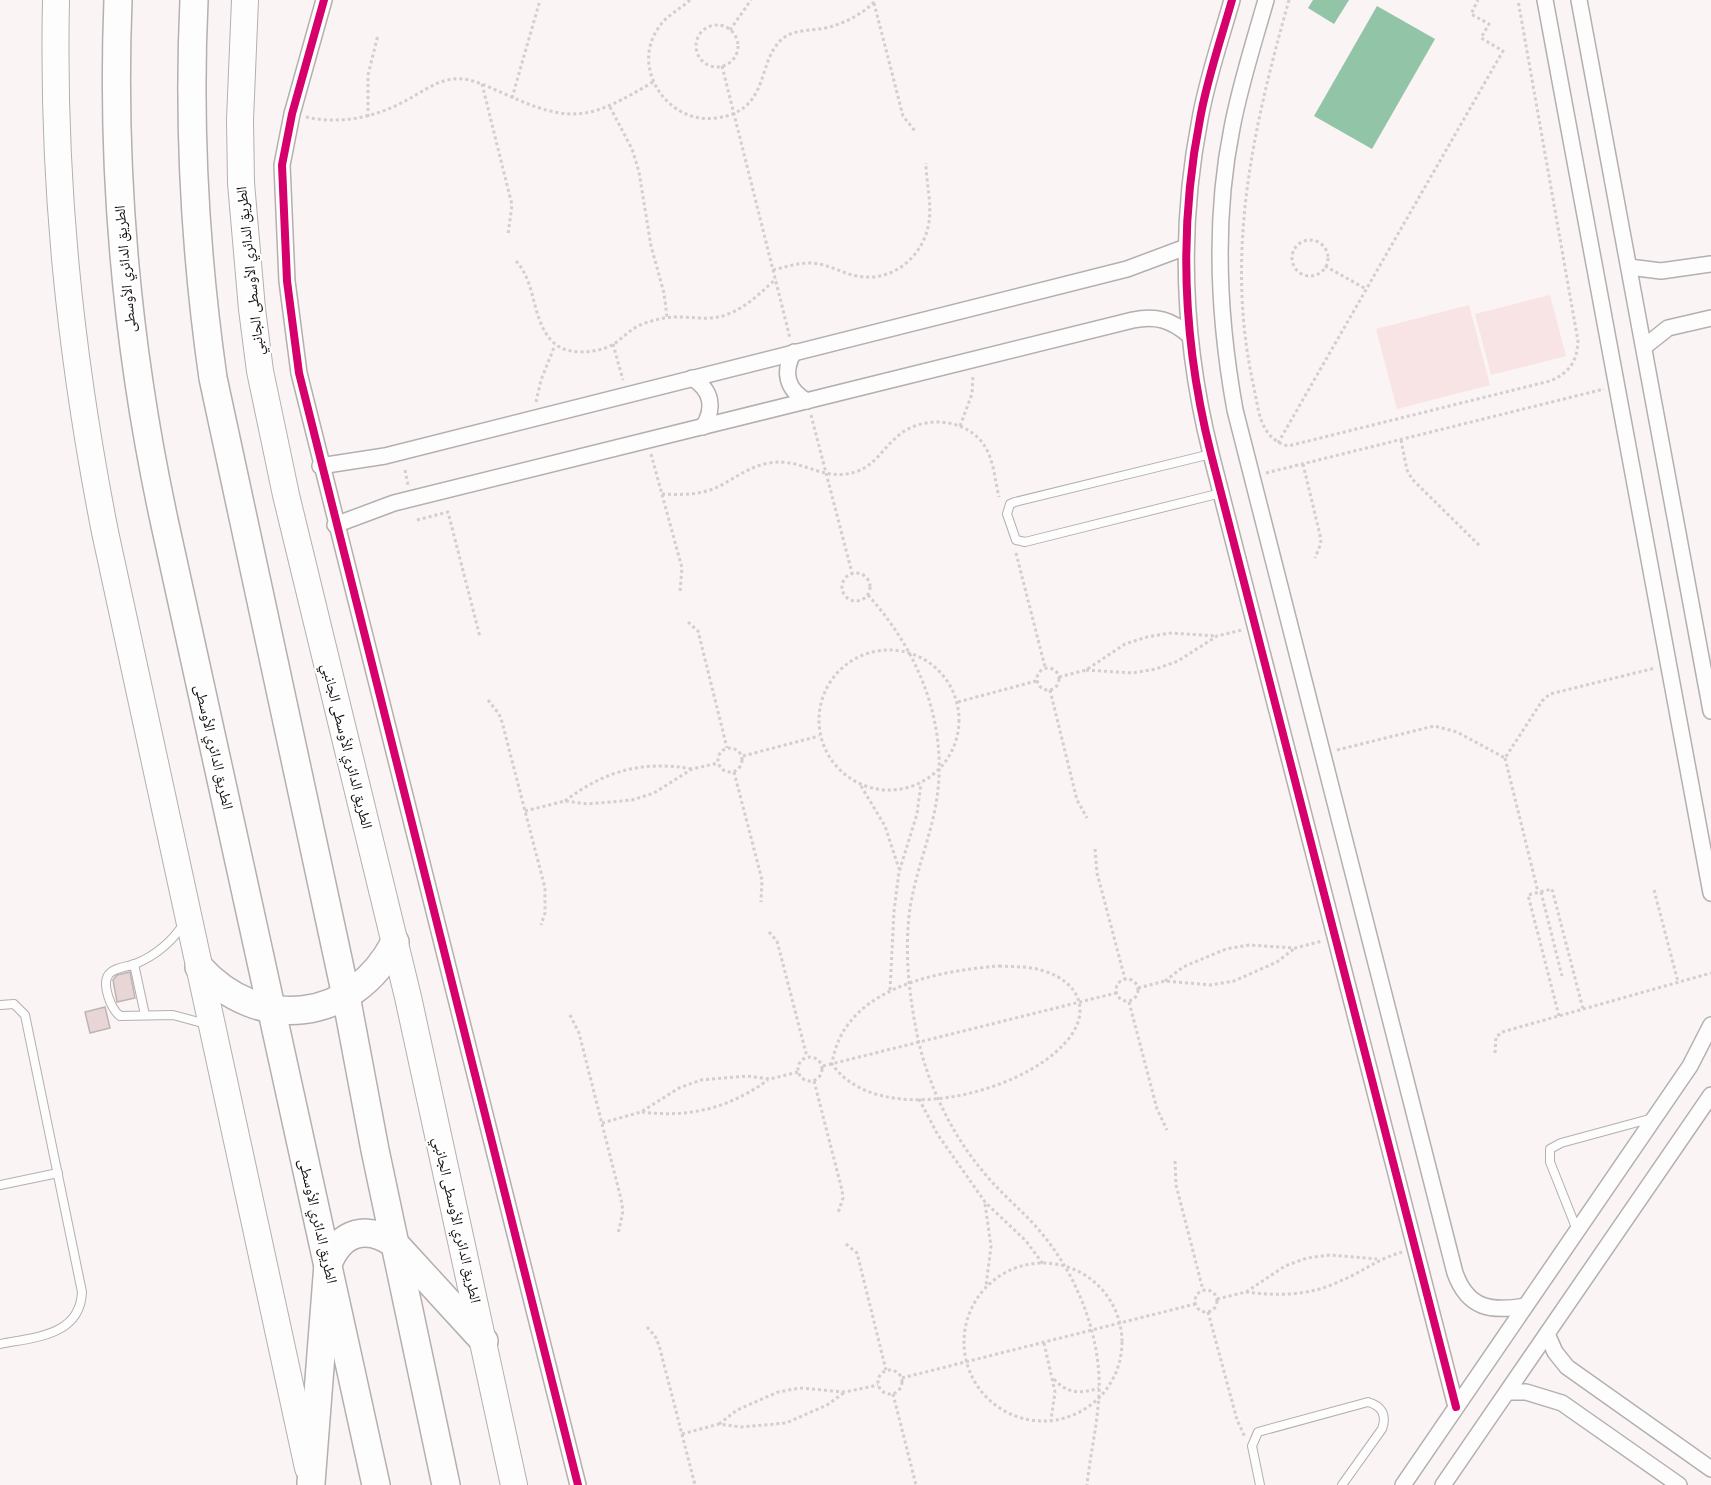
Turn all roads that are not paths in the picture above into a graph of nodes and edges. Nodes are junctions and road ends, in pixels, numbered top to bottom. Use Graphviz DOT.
graph roads {
  1 [pos="56,0"];
  2 [pos="118,0"];
  3 [pos="194,0"];
  4 [pos="245,0"];
  5 [pos="324,0"];
  6 [pos="1232,0"];
  7 [pos="1266,0"];
  8 [pos="1545,0"];
  9 [pos="1579,0"];
  10 [pos="1186,247"];
  11 [pos="1711,264"];
  12 [pos="1629,267"];
  13 [pos="1711,318"];
  14 [pos="1189,335"];
  15 [pos="1644,347"];
  16 [pos="794,352"];
  17 [pos="692,378"];
  18 [pos="807,401"];
  19 [pos="703,427"];
  20 [pos="1211,454"];
  21 [pos="320,466"];
  22 [pos="1221,493"];
  23 [pos="335,525"];
  24 [pos="1711,711"];
  25 [pos="1711,892"];
  26 [pos="188,916"];
  27 [pos="395,942"];
  28 [pos="134,964"];
  29 [pos="199,967"];
  30 [pos="346,996"];
  31 [pos="0,1005"];
  32 [pos="273,1010"];
  33 [pos="144,1015"];
  34 [pos="1711,1024"];
  35 [pos="212,1027"];
  36 [pos="1711,1095"];
  37 [pos="1655,1118"];
  38 [pos="58,1173"];
  39 [pos="0,1185"];
  40 [pos="1577,1230"];
  41 [pos="396,1245"];
  42 [pos="328,1264"];
  43 [pos="1525,1306"];
  44 [pos="1547,1334"];
  45 [pos="484,1341"];
  46 [pos="0,1344"];
  47 [pos="1508,1392"];
  48 [pos="1456,1407"];
  49 [pos="1711,1469"];
  50 [pos="311,1484"];
  51 [pos="376,1485"];
  52 [pos="446,1485"];
  53 [pos="514,1485"];
  54 [pos="578,1485"];
  55 [pos="1260,1485"];
  56 [pos="1342,1485"];
  57 [pos="1403,1485"];
  58 [pos="1443,1485"];
  59 [pos="1679,1485"];
  1 -- 26 [label="highway"];
  2 -- 32 [label="highway, الطريق الدائري الأوسطى"];
  3 -- 30 [label="highway"];
  4 -- 27 [label="highway, الطريق الدائري الأوسطى الجانبي"];
  5 -- 21 [label="street"];
  6 -- 10 [label="street"];
  7 -- 43 [label="street"];
  8 -- 25 [label="street"];
  9 -- 12 [label="street"];
  10 -- 14 [label="street"];
  10 -- 16 [label="street"];
  11 -- 12 [label="street"];
  12 -- 15 [label="street"];
  13 -- 15 [label="street"];
  14 -- 18 [label="street"];
  14 -- 20 [label="street"];
  15 -- 24 [label="street"];
  16 -- 17 [label="street"];
  16 -- 18 [label="street"];
  17 -- 19 [label="street"];
  17 -- 21 [label="street"];
  18 -- 19 [label="street"];
  19 -- 23 [label="street"];
  20 -- 22 [label="street"];
  20 -- 22 [label="lane"];
  21 -- 23 [label="street"];
  22 -- 48 [label="street"];
  23 -- 54 [label="street"];
  26 -- 28 [label="lane"];
  26 -- 29 [label="highway"];
  27 -- 30 [label="highway"];
  27 -- 45 [label="highway, الطريق الدائري الأوسطى الجانبي"];
  28 -- 33 [label="lane"];
  28 -- 33 [label="lane"];
  29 -- 32 [label="highway"];
  29 -- 35 [label="highway"];
  30 -- 32 [label="highway"];
  30 -- 41 [label="highway"];
  31 -- 38 [label="lane"];
  32 -- 42 [label="highway, الطريق الدائري الأوسطى"];
  33 -- 35 [label="lane"];
  34 -- 37 [label="street"];
  35 -- 50 [label="highway"];
  36 -- 44 [label="street"];
  37 -- 40 [label="street"];
  37 -- 40 [label="lane"];
  38 -- 39 [label="lane"];
  38 -- 46 [label="lane"];
  40 -- 43 [label="street"];
  41 -- 42 [label="highway"];
  41 -- 45 [label="highway"];
  41 -- 52 [label="highway"];
  42 -- 50 [label="highway"];
  42 -- 51 [label="highway, الطريق الدائري الأوسطى"];
  43 -- 48 [label="street"];
  44 -- 47 [label="street"];
  44 -- 49 [label="street"];
  45 -- 53 [label="highway, الطريق الدائري الأوسطى الجانبي"];
  47 -- 58 [label="street"];
  47 -- 59 [label="street"];
  48 -- 57 [label="street"];
  55 -- 56 [label="lane"];
}
